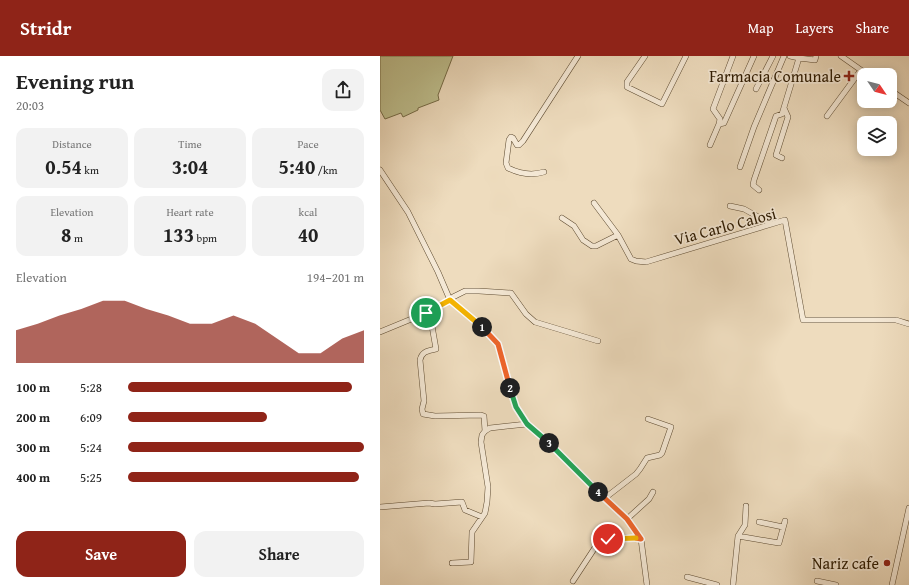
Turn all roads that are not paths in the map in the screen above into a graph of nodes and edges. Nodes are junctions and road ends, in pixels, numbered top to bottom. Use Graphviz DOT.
graph roads {
  1 [pos="578,56"];
  2 [pos="645,56"];
  3 [pos="686,56"];
  4 [pos="733,56"];
  5 [pos="754,56"];
  6 [pos="773,56"];
  7 [pos="784,56"];
  8 [pos="790,56"];
  9 [pos="816,56"];
  10 [pos="841,56"];
  11 [pos="799,58"];
  12 [pos="858,68"];
  13 [pos="857,75"];
  14 [pos="756,89"];
  15 [pos="897,95"];
  16 [pos="909,103"];
  17 [pos="784,108"];
  18 [pos="827,116"];
  19 [pos="719,124"];
  20 [pos="710,145"];
  21 [pos="782,158"];
  22 [pos="740,167"];
  23 [pos="380,170"];
  24 [pos="544,172"];
  25 [pos="759,190"];
  26 [pos="594,203"];
  27 [pos="730,206"];
  28 [pos="562,218"];
  29 [pos="771,224"];
  30 [pos="618,235"];
  31 [pos="450,300"];
  32 [pos="426,313"];
  33 [pos="909,324"];
  34 [pos="380,332"];
  35 [pos="598,341"];
  36 [pos="648,419"];
  37 [pos="527,424"];
  38 [pos="485,431"];
  39 [pos="653,492"];
  40 [pos="605,498"];
  41 [pos="746,506"];
  42 [pos="380,507"];
  43 [pos="909,508"];
  44 [pos="482,517"];
  45 [pos="627,519"];
  46 [pos="785,521"];
  47 [pos="759,522"];
  48 [pos="783,528"];
  49 [pos="738,536"];
  50 [pos="641,539"];
  51 [pos="452,563"];
  52 [pos="687,577"];
  53 [pos="817,581"];
  54 [pos="572,582"];
  55 [pos="647,585"];
  56 [pos="717,585"];
  57 [pos="733,585"];
  58 [pos="836,585"];
  59 [pos="892,585"];
  1 -- 24 [label="street"];
  2 -- 3 [label="street"];
  4 -- 19 [label="street"];
  5 -- 19 [label="street"];
  6 -- 14 [label="street"];
  7 -- 22 [label="street"];
  8 -- 11 [label="street"];
  9 -- 11 [label="street"];
  10 -- 12 [label="street"];
  11 -- 17 [label="street"];
  13 -- 18 [label="street"];
  15 -- 16 [label="street"];
  17 -- 21 [label="street"];
  17 -- 25 [label="street"];
  19 -- 20 [label="street"];
  23 -- 31 [label="street"];
  26 -- 30 [label="street, Via Carlo Calosi"];
  27 -- 29 [label="street"];
  28 -- 30 [label="street"];
  29 -- 30 [label="street, Via Carlo Calosi"];
  29 -- 33 [label="street, Via Carlo Calosi"];
  31 -- 32 [label="street"];
  31 -- 35 [label="street"];
  31 -- 37 [label="street"];
  32 -- 34 [label="street"];
  32 -- 38 [label="street"];
  36 -- 40 [label="street"];
  37 -- 38 [label="street"];
  37 -- 40 [label="street"];
  38 -- 44 [label="street"];
  39 -- 45 [label="street"];
  40 -- 45 [label="street"];
  41 -- 49 [label="street"];
  42 -- 44 [label="street"];
  43 -- 59 [label="street"];
  44 -- 51 [label="street"];
  45 -- 50 [label="street"];
  46 -- 48 [label="street"];
  47 -- 48 [label="street"];
  48 -- 49 [label="street"];
  49 -- 57 [label="street"];
  50 -- 54 [label="street"];
  50 -- 55 [label="street"];
  52 -- 56 [label="street"];
  53 -- 58 [label="street"];
}
